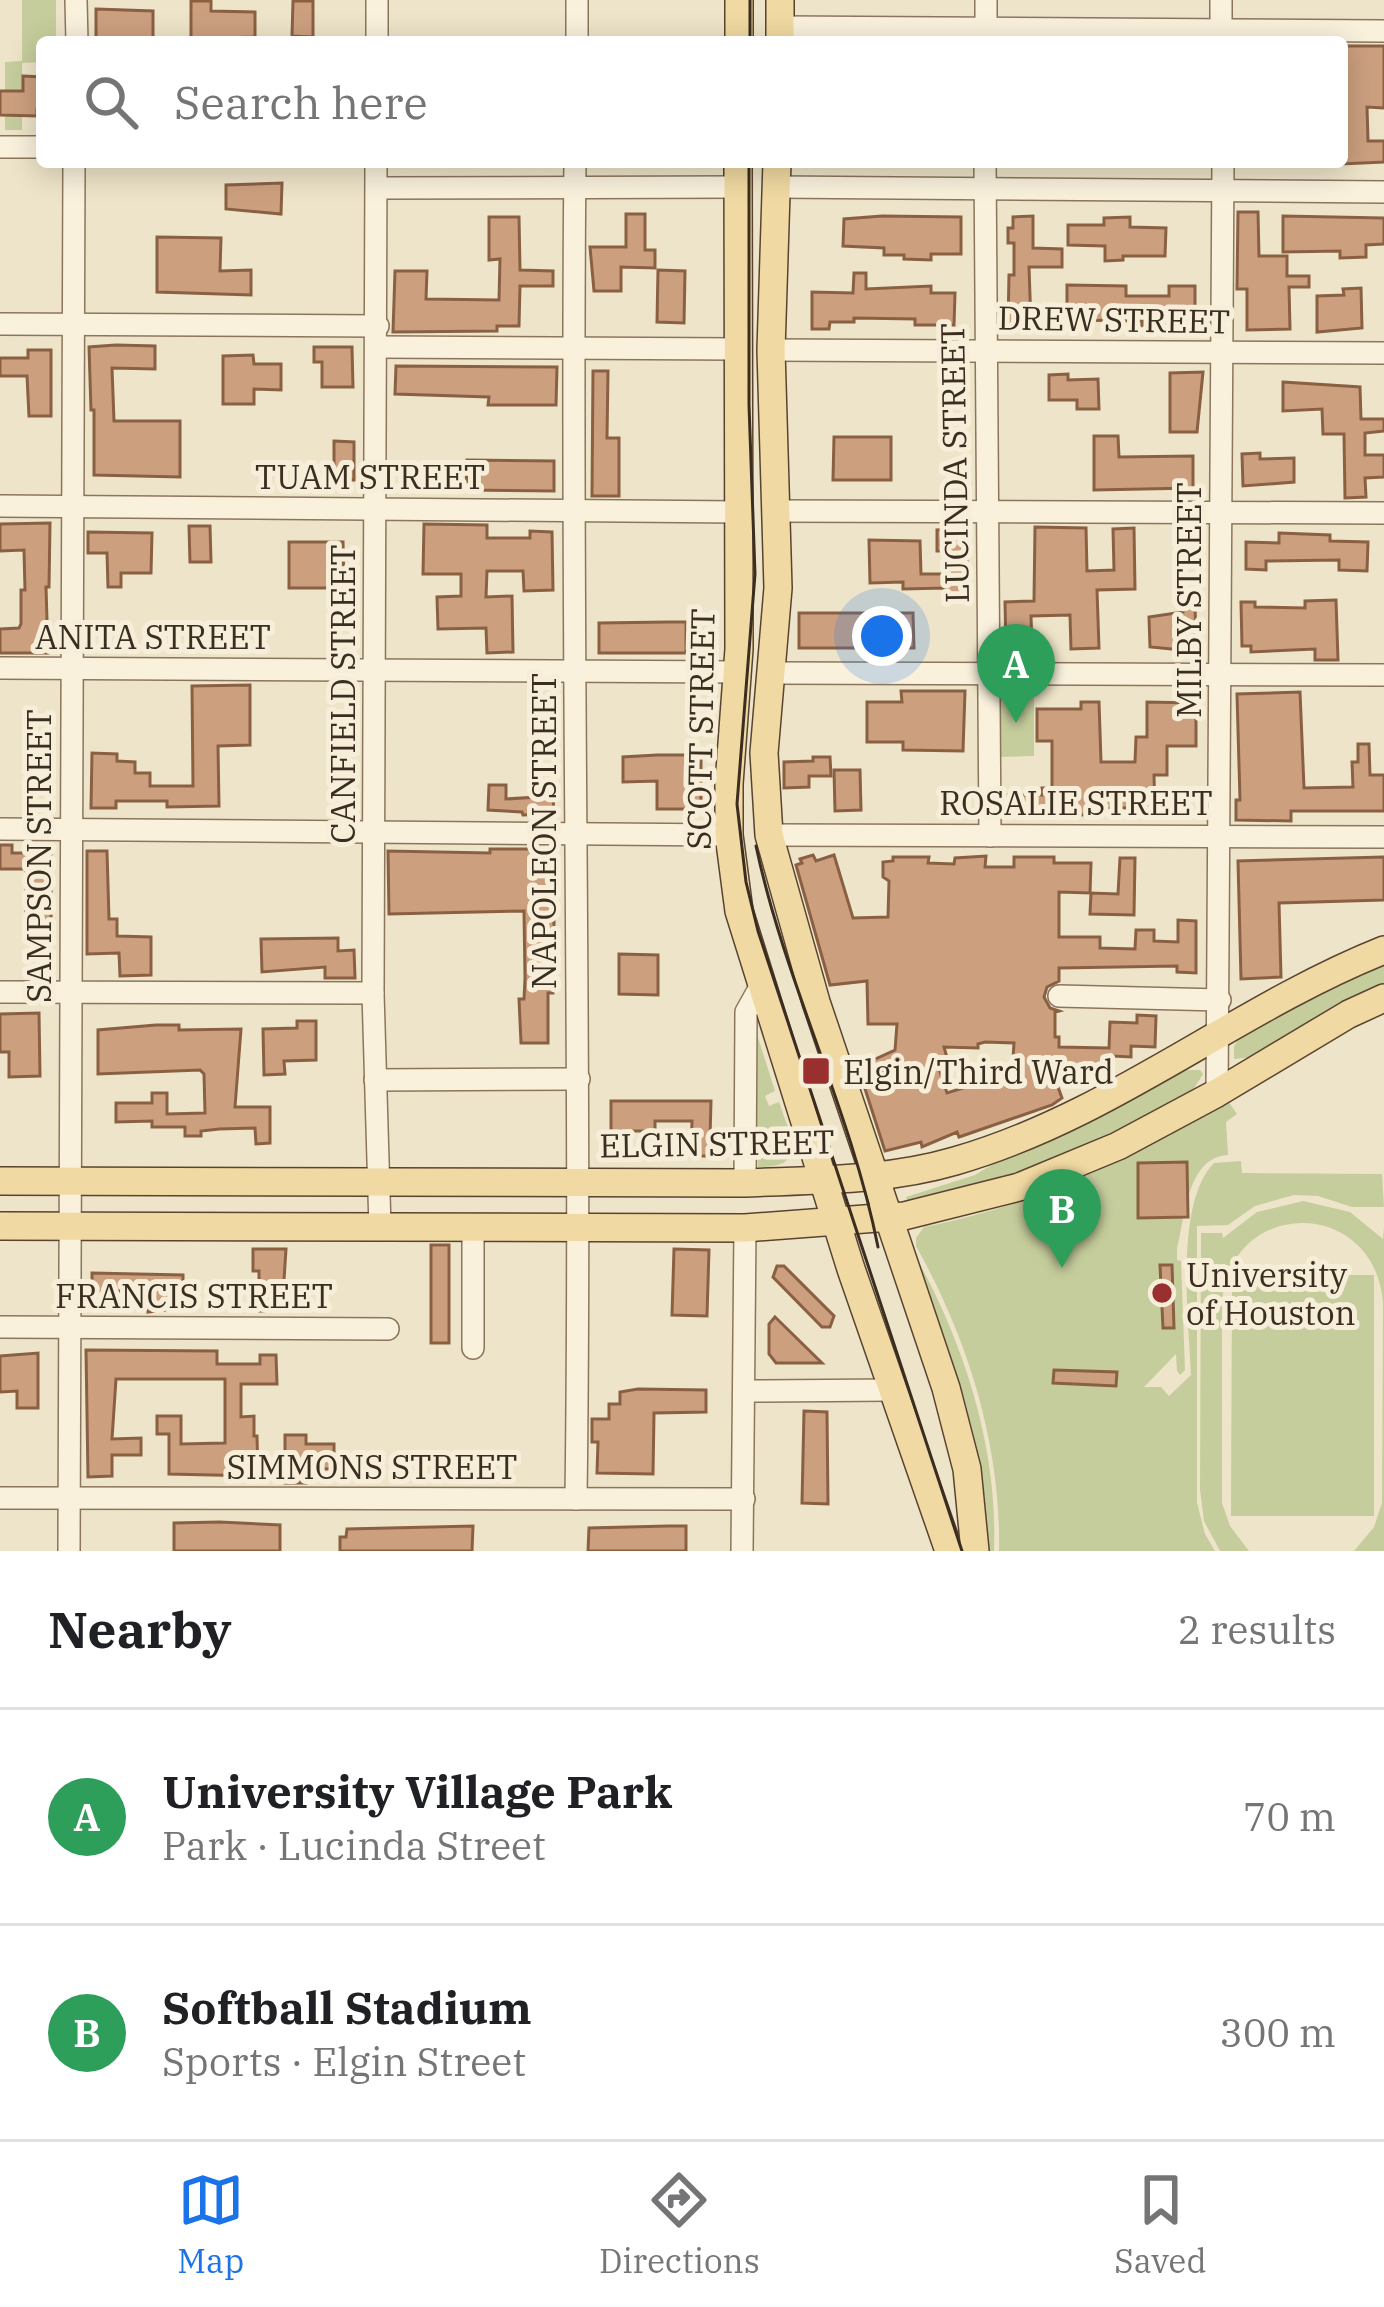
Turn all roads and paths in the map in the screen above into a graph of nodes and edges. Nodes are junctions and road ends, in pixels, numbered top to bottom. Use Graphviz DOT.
graph roads {
  1 [pos="76,0"];
  2 [pos="377,0"];
  3 [pos="577,0"];
  4 [pos="740,0"];
  5 [pos="986,0"];
  6 [pos="1221,0"];
  7 [pos="780,23"];
  8 [pos="1384,31"];
  9 [pos="986,35"];
  10 [pos="1221,35"];
  11 [pos="76,36"];
  12 [pos="377,36"];
  13 [pos="577,36"];
  14 [pos="739,36"];
  15 [pos="0,147"];
  16 [pos="36,147"];
  17 [pos="74,168"];
  18 [pos="376,168"];
  19 [pos="575,168"];
  20 [pos="985,168"];
  21 [pos="1223,168"];
  22 [pos="738,174"];
  23 [pos="777,175"];
  24 [pos="575,187"];
  25 [pos="377,188"];
  26 [pos="985,189"];
  27 [pos="1224,191"];
  28 [pos="1384,192"];
  29 [pos="0,324"];
  30 [pos="74,324"];
  31 [pos="378,336"];
  32 [pos="738,349"];
  33 [pos="575,350"];
  34 [pos="771,350"];
  35 [pos="985,351"];
  36 [pos="1222,353"];
  37 [pos="1384,353"];
  38 [pos="0,506"];
  39 [pos="74,506"];
  40 [pos="375,509"];
  41 [pos="573,510"];
  42 [pos="777,511"];
  43 [pos="739,512"];
  44 [pos="1221,512"];
  45 [pos="988,513"];
  46 [pos="1384,513"];
  47 [pos="0,668"];
  48 [pos="72,668"];
  49 [pos="377,670"];
  50 [pos="575,671"];
  51 [pos="738,673"];
  52 [pos="770,673"];
  53 [pos="990,674"];
  54 [pos="1384,675"];
  55 [pos="1222,676"];
  56 [pos="0,830"];
  57 [pos="70,830"];
  58 [pos="376,832"];
  59 [pos="574,834"];
  60 [pos="729,835"];
  61 [pos="769,835"];
  62 [pos="1221,835"];
  63 [pos="990,836"];
  64 [pos="1384,837"];
  65 [pos="1384,950"];
  66 [pos="760,987"];
  67 [pos="0,992"];
  68 [pos="71,993"];
  69 [pos="374,993"];
  70 [pos="1059,996"];
  71 [pos="1384,998"];
  72 [pos="1220,1000"];
  73 [pos="1217,1038"];
  74 [pos="579,1079"];
  75 [pos="375,1080"];
  76 [pos="1217,1093"];
  77 [pos="874,1175"];
  78 [pos="0,1180"];
  79 [pos="823,1180"];
  80 [pos="580,1181"];
  81 [pos="69,1182"];
  82 [pos="378,1182"];
  83 [pos="745,1183"];
  84 [pos="890,1217"];
  85 [pos="836,1222"];
  86 [pos="0,1226"];
  87 [pos="380,1227"];
  88 [pos="580,1227"];
  89 [pos="69,1228"];
  90 [pos="473,1228"];
  91 [pos="745,1228"];
  92 [pos="0,1328"];
  93 [pos="70,1328"];
  94 [pos="388,1329"];
  95 [pos="473,1348"];
  96 [pos="894,1390"];
  97 [pos="746,1391"];
  98 [pos="0,1498"];
  99 [pos="70,1498"];
  100 [pos="576,1499"];
  101 [pos="744,1499"];
  102 [pos="69,1551"];
  103 [pos="742,1551"];
  104 [pos="949,1551"];
  105 [pos="975,1551"];
  1 -- 11 [label="street"];
  2 -- 12 [label="street"];
  3 -- 13 [label="street"];
  4 -- 14 [label="main road"];
  5 -- 9 [label="street"];
  6 -- 10 [label="street"];
  7 -- 9 [label="street"];
  8 -- 10 [label="street"];
  9 -- 10 [label="street"];
  15 -- 16 [label="street"];
  17 -- 30 [label="street, SAMPSON STREET"];
  18 -- 25 [label="street, CANFIELD STREET"];
  19 -- 24 [label="street, NAPOLEON STREET"];
  20 -- 26 [label="street, LUCINDA STREET"];
  21 -- 27 [label="street, MILBY STREET"];
  22 -- 24 [label="street"];
  22 -- 32 [label="main road, SCOTT STREET"];
  23 -- 26 [label="street"];
  23 -- 34 [label="main road, SCOTT STREET"];
  24 -- 25 [label="street"];
  24 -- 33 [label="street, NAPOLEON STREET"];
  25 -- 31 [label="street, CANFIELD STREET"];
  26 -- 27 [label="street"];
  26 -- 35 [label="street, LUCINDA STREET"];
  27 -- 28 [label="street"];
  27 -- 36 [label="street, MILBY STREET"];
  29 -- 30 [label="street"];
  30 -- 31 [label="street"];
  30 -- 39 [label="street, SAMPSON STREET"];
  31 -- 33 [label="street"];
  31 -- 40 [label="street, CANFIELD STREET"];
  32 -- 33 [label="street"];
  32 -- 43 [label="main road, SCOTT STREET"];
  33 -- 41 [label="street, NAPOLEON STREET"];
  34 -- 35 [label="street, DREW STREET"];
  34 -- 42 [label="main road, SCOTT STREET"];
  35 -- 36 [label="street, DREW STREET"];
  35 -- 45 [label="street, LUCINDA STREET"];
  36 -- 37 [label="street, DREW STREET"];
  36 -- 44 [label="street, MILBY STREET"];
  38 -- 39 [label="street, TUAM STREET"];
  39 -- 40 [label="street, TUAM STREET"];
  39 -- 48 [label="street, SAMPSON STREET"];
  40 -- 41 [label="street, TUAM STREET"];
  40 -- 49 [label="street, CANFIELD STREET"];
  41 -- 43 [label="street, TUAM STREET"];
  41 -- 50 [label="street, NAPOLEON STREET"];
  42 -- 45 [label="street"];
  42 -- 52 [label="main road, SCOTT STREET"];
  43 -- 51 [label="main road, SCOTT STREET"];
  44 -- 45 [label="street"];
  44 -- 46 [label="street"];
  44 -- 55 [label="street, MILBY STREET"];
  45 -- 53 [label="street, LUCINDA STREET"];
  47 -- 48 [label="street, ANITA STREET"];
  48 -- 49 [label="street, ANITA STREET"];
  48 -- 57 [label="street, SAMPSON STREET"];
  49 -- 50 [label="street, ANITA STREET"];
  49 -- 58 [label="street, CANFIELD STREET"];
  50 -- 51 [label="street, ANITA STREET"];
  50 -- 59 [label="street, NAPOLEON STREET"];
  51 -- 60 [label="main road, SCOTT STREET"];
  52 -- 53 [label="street"];
  52 -- 61 [label="main road, SCOTT STREET"];
  53 -- 55 [label="street"];
  53 -- 63 [label="street, LUCINDA STREET"];
  54 -- 55 [label="street"];
  55 -- 62 [label="street, MILBY STREET"];
  56 -- 57 [label="street"];
  57 -- 58 [label="street"];
  57 -- 68 [label="street, SAMPSON STREET"];
  58 -- 59 [label="street"];
  58 -- 69 [label="street, CANFIELD STREET"];
  59 -- 60 [label="street"];
  59 -- 74 [label="street, NAPOLEON STREET"];
  60 -- 66 [label="main road, SCOTT STREET"];
  61 -- 63 [label="street, ROSALIE STREET"];
  61 -- 77 [label="main road, SCOTT STREET"];
  62 -- 63 [label="street, ROSALIE STREET"];
  62 -- 64 [label="street, ROSALIE STREET"];
  62 -- 72 [label="street, MILBY STREET"];
  65 -- 73 [label="main road, ELGIN STREET"];
  66 -- 79 [label="main road, SCOTT STREET"];
  66 -- 83 [label="street"];
  67 -- 68 [label="street"];
  68 -- 69 [label="street"];
  68 -- 81 [label="street, SAMPSON STREET"];
  69 -- 75 [label="street, CANFIELD STREET"];
  70 -- 72 [label="street"];
  71 -- 76 [label="main road"];
  72 -- 73 [label="street, MILBY STREET"];
  73 -- 76 [label="street, MILBY STREET"];
  73 -- 77 [label="main road, ELGIN STREET"];
  74 -- 75 [label="street"];
  74 -- 80 [label="street, NAPOLEON STREET"];
  75 -- 82 [label="street, CANFIELD STREET"];
  76 -- 84 [label="main road"];
  77 -- 79 [label="main road, ELGIN STREET"];
  77 -- 84 [label="main road, SCOTT STREET"];
  78 -- 81 [label="main road, ELGIN STREET"];
  79 -- 83 [label="main road, ELGIN STREET"];
  79 -- 85 [label="main road, SCOTT STREET"];
  80 -- 82 [label="main road, ELGIN STREET"];
  80 -- 83 [label="main road, ELGIN STREET"];
  80 -- 88 [label="street, NAPOLEON STREET"];
  81 -- 82 [label="main road, ELGIN STREET"];
  81 -- 89 [label="street, SAMPSON STREET"];
  82 -- 87 [label="street, CANFIELD STREET"];
  84 -- 85 [label="main road"];
  84 -- 105 [label="main road, SCOTT STREET"];
  85 -- 91 [label="main road"];
  85 -- 96 [label="main road, SCOTT STREET"];
  86 -- 89 [label="main road"];
  87 -- 89 [label="main road"];
  87 -- 90 [label="main road"];
  88 -- 90 [label="main road"];
  88 -- 91 [label="main road"];
  88 -- 100 [label="street, NAPOLEON STREET"];
  89 -- 93 [label="street, SAMPSON STREET"];
  90 -- 95 [label="street"];
  91 -- 97 [label="street"];
  92 -- 93 [label="street, FRANCIS STREET"];
  93 -- 94 [label="street, FRANCIS STREET"];
  93 -- 99 [label="street, SAMPSON STREET"];
  96 -- 97 [label="street"];
  96 -- 104 [label="main road, SCOTT STREET"];
  97 -- 101 [label="street"];
  98 -- 99 [label="street, SIMMONS STREET"];
  99 -- 100 [label="street, SIMMONS STREET"];
  99 -- 102 [label="street, SAMPSON STREET"];
  100 -- 101 [label="street, SIMMONS STREET"];
  101 -- 103 [label="street"];
}
